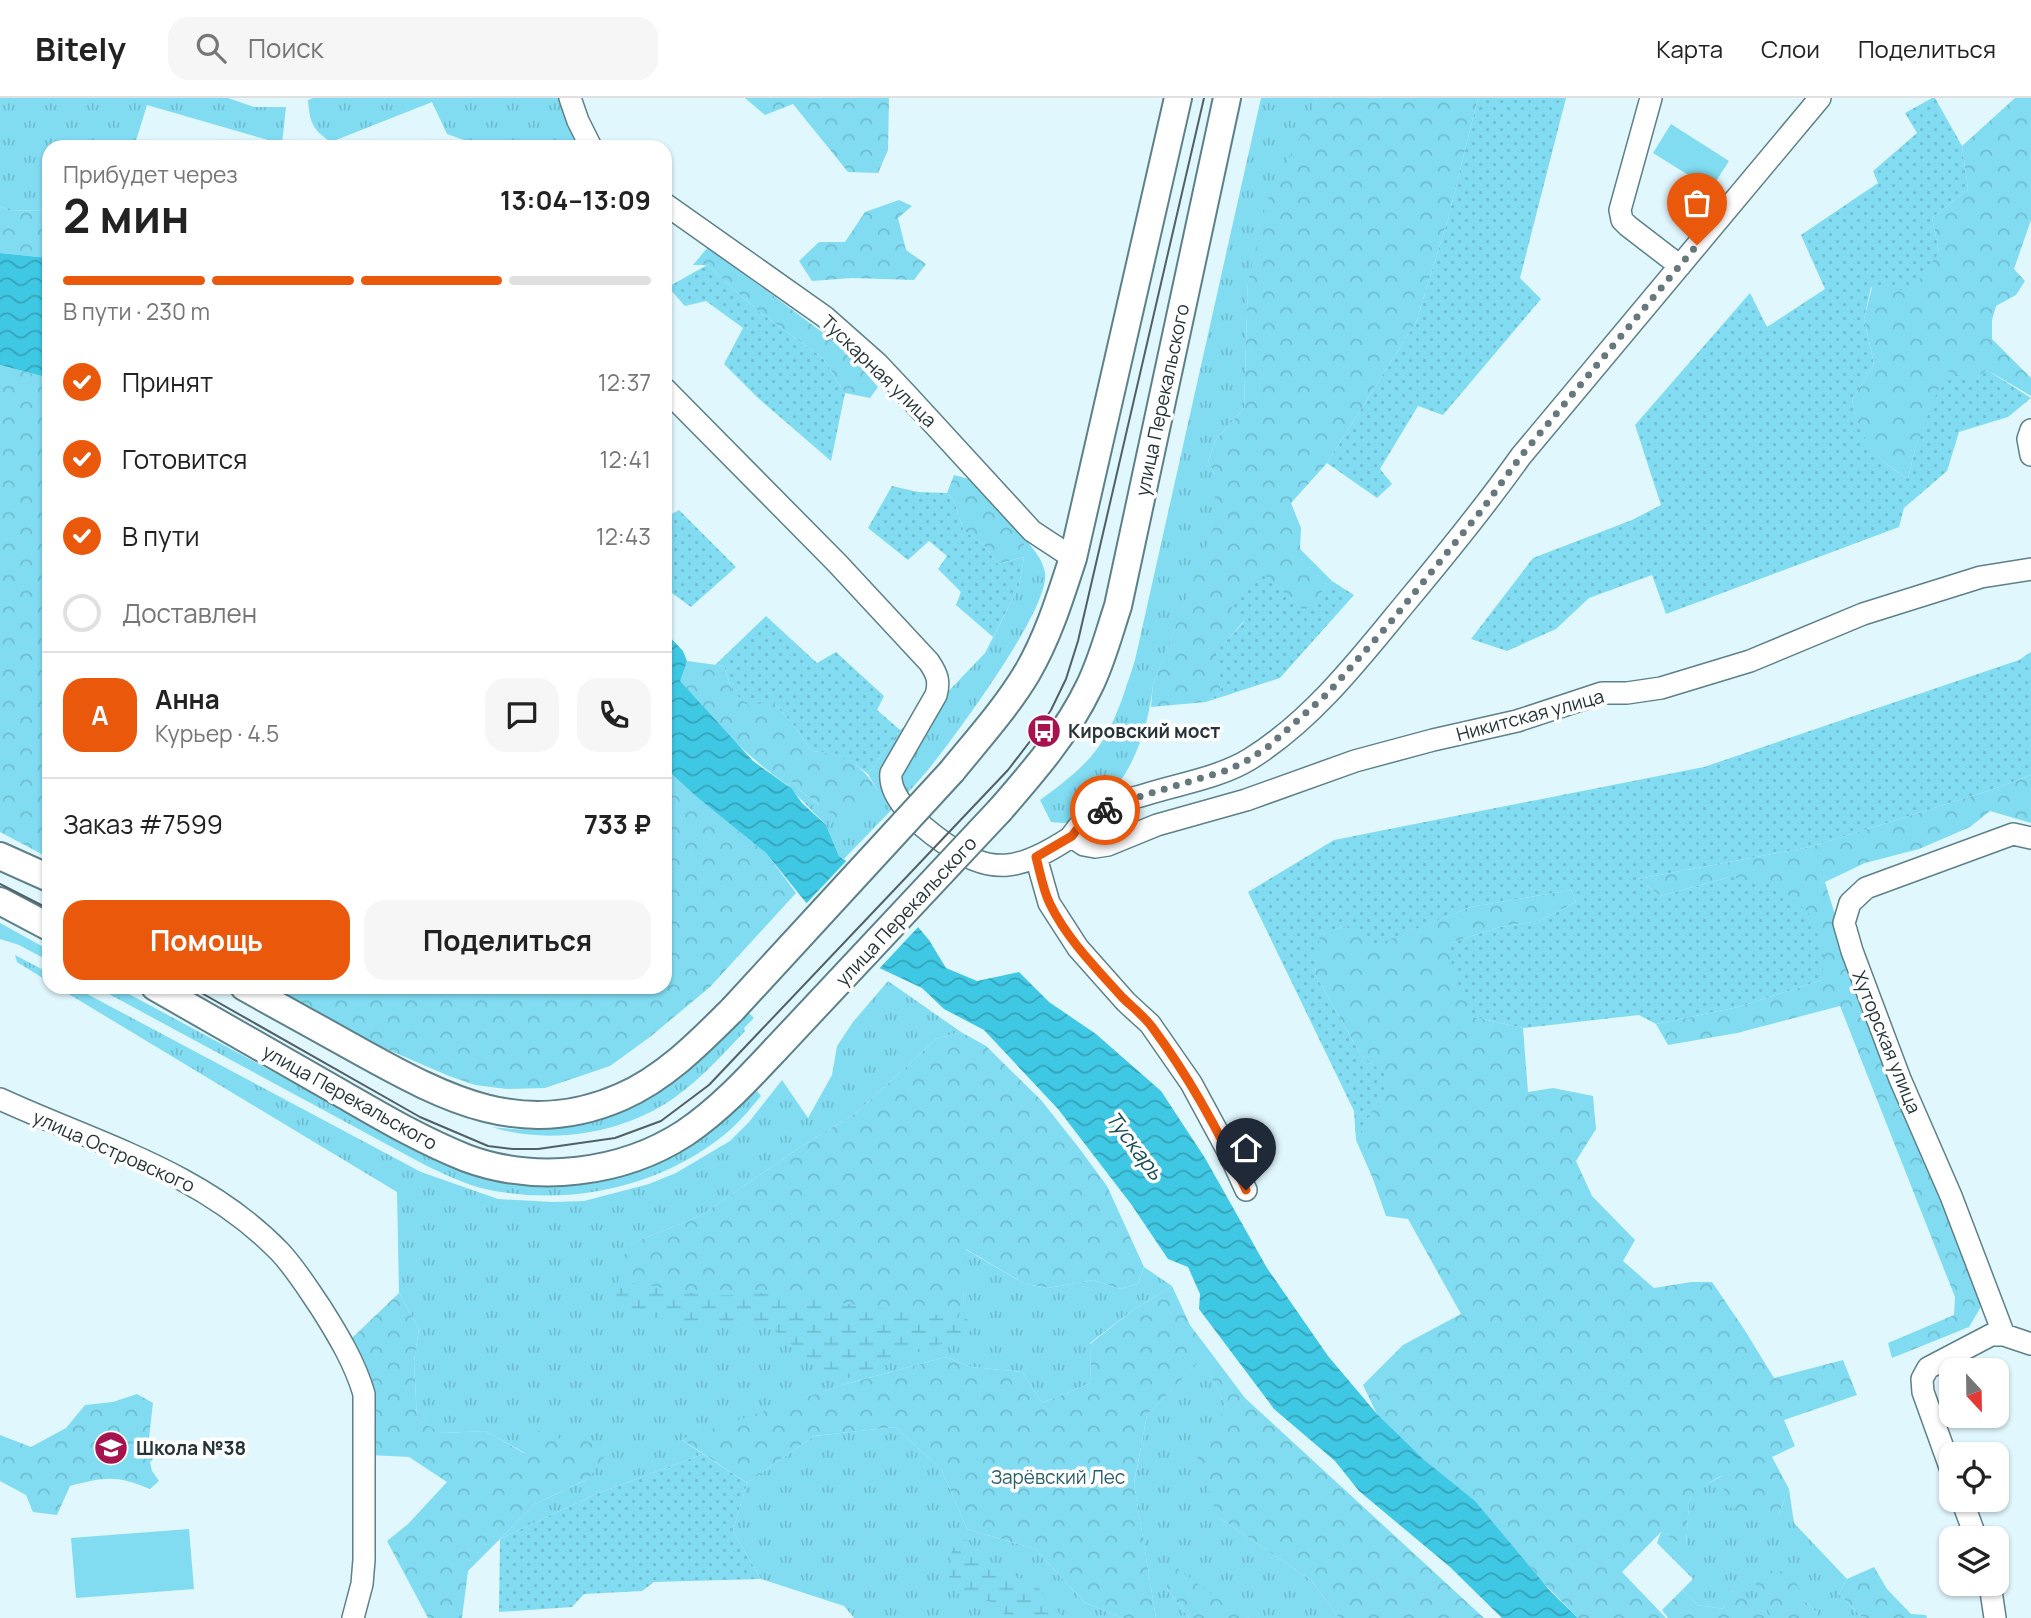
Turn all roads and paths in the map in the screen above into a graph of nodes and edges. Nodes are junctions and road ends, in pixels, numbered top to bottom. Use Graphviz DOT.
graph roads {
  1 [pos="570,98"];
  2 [pos="1178,98"];
  3 [pos="1227,98"];
  4 [pos="1651,98"];
  5 [pos="1820,98"];
  6 [pos="588,140"];
  7 [pos="672,209"];
  8 [pos="1680,266"];
  9 [pos="672,395"];
  10 [pos="2031,430"];
  11 [pos="2031,455"];
  12 [pos="1073,558"];
  13 [pos="2031,569"];
  14 [pos="1072,836"];
  15 [pos="2031,838"];
  16 [pos="0,856"];
  17 [pos="1036,857"];
  18 [pos="42,875"];
  19 [pos="0,901"];
  20 [pos="42,922"];
  21 [pos="167,994"];
  22 [pos="257,994"];
  23 [pos="0,1099"];
  24 [pos="1246,1190"];
  25 [pos="1998,1335"];
  26 [pos="2031,1344"];
  27 [pos="1941,1442"];
  28 [pos="1992,1596"];
  29 [pos="353,1618"];
  30 [pos="1995,1618"];
  1 -- 6 [label="street"];
  2 -- 12 [label="main road"];
  3 -- 21 [label="main road, улица Перекальского, bridge"];
  4 -- 8 [label="street"];
  5 -- 8 [label="street"];
  7 -- 12 [label="street, Тускарная улица"];
  8 -- 14 [label="street"];
  9 -- 17 [label="street"];
  10 -- 11 [label="street"];
  12 -- 22 [label="main road, bridge"];
  13 -- 14 [label="street, Никитская улица"];
  14 -- 17 [label="street"];
  15 -- 25 [label="street, Хуторская улица"];
  16 -- 18 [label="main road"];
  17 -- 24 [label="street"];
  19 -- 20 [label="main road"];
  23 -- 29 [label="street, улица Островского"];
  25 -- 26 [label="street"];
  25 -- 27 [label="street"];
  28 -- 30 [label="street"];
}
